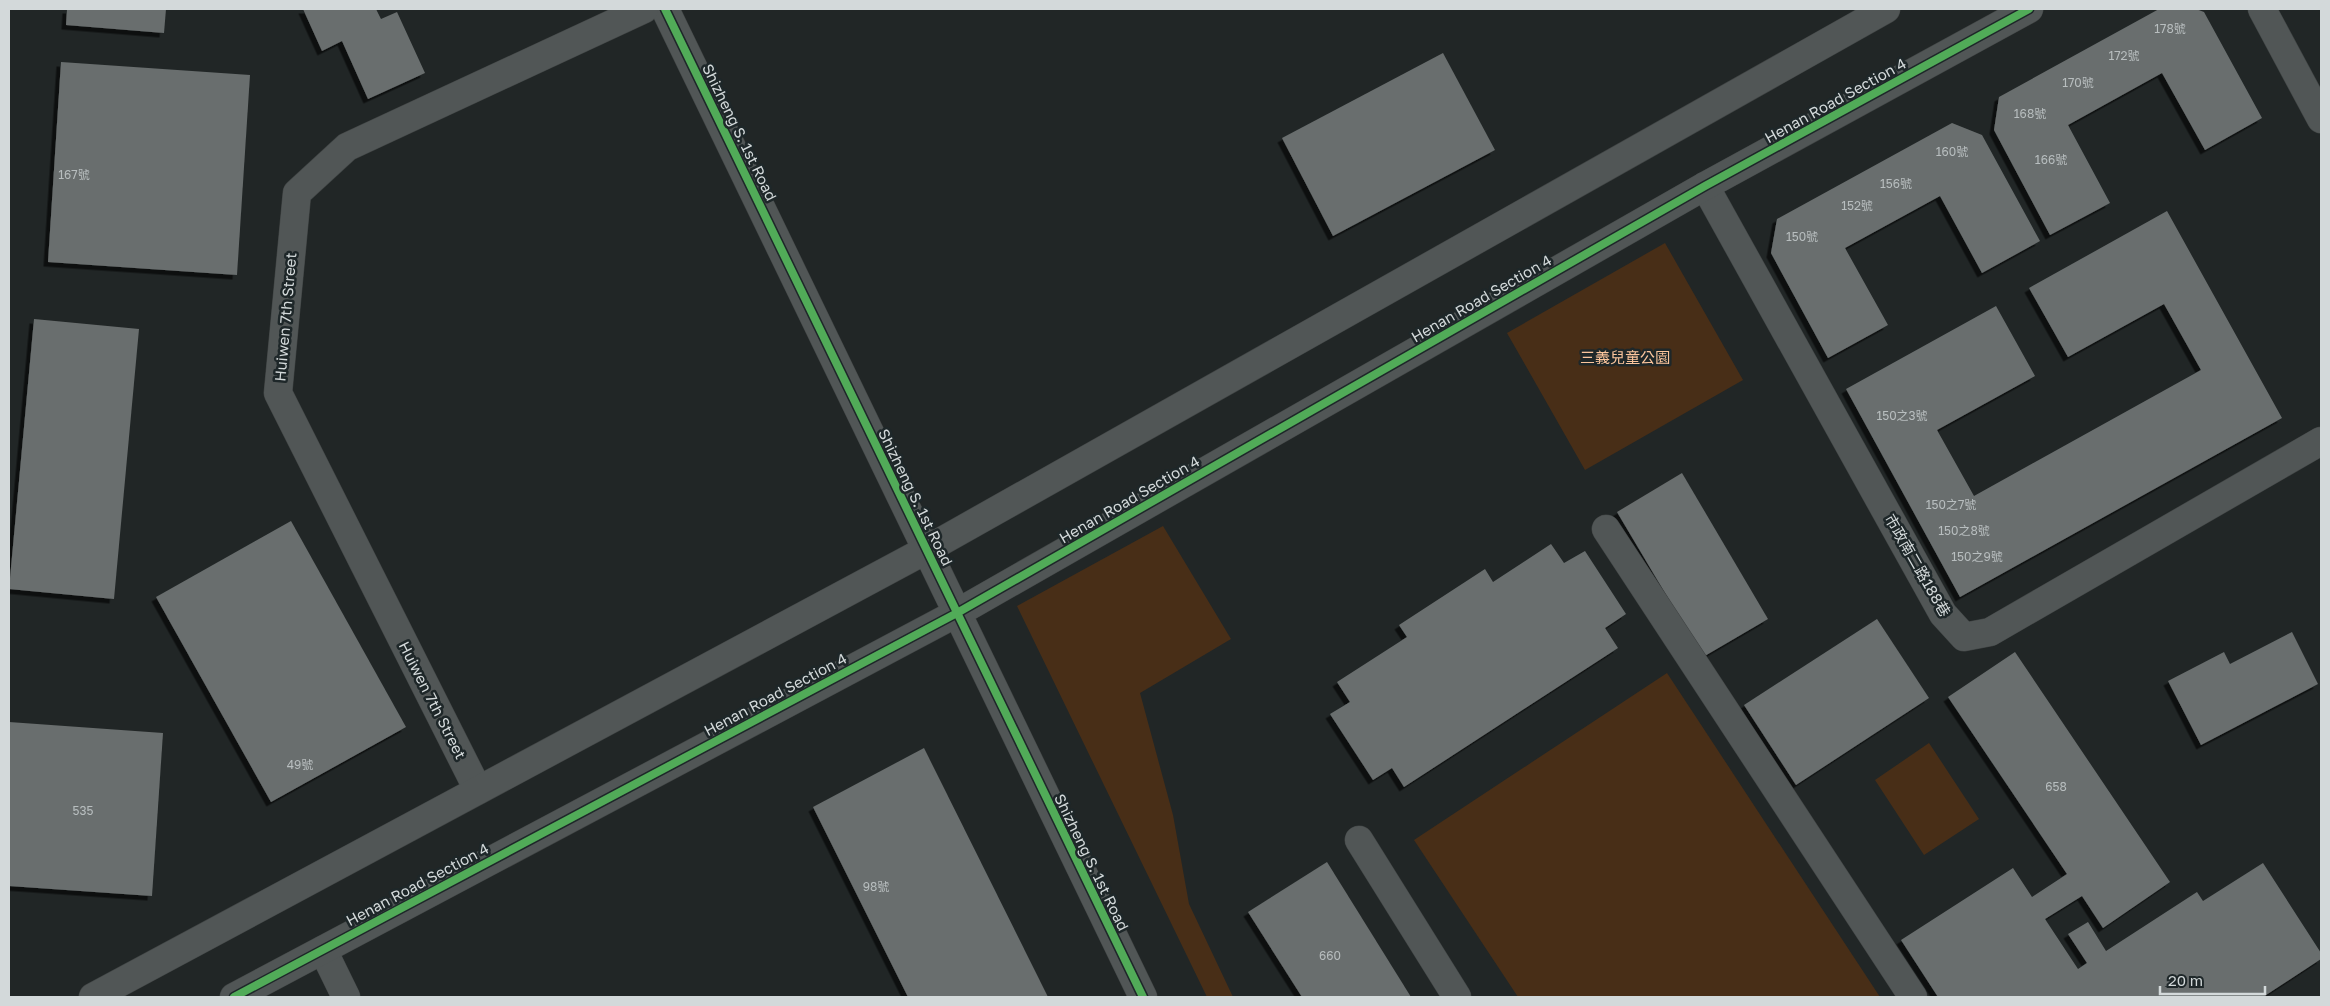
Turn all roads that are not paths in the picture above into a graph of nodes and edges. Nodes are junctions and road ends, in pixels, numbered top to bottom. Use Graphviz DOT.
graph roads {
  1 [pos="644,9"];
  2 [pos="665,9"];
  3 [pos="2029,9"];
  4 [pos="2262,9"];
  5 [pos="1871,12"];
  6 [pos="2321,119"];
  7 [pos="1706,186"];
  8 [pos="2321,442"];
  9 [pos="1606,529"];
  10 [pos="926,550"];
  11 [pos="957,613"];
  12 [pos="478,790"];
  13 [pos="1359,840"];
  14 [pos="323,950"];
  15 [pos="93,997"];
  16 [pos="234,997"];
  17 [pos="346,997"];
  18 [pos="1142,997"];
  19 [pos="1457,997"];
  20 [pos="1913,997"];
  1 -- 12 [label="street, Huiwen 7th Street"];
  2 -- 10 [label="street, Shizheng S. 1st Road"];
  3 -- 7 [label="street, Henan Road Section 4"];
  4 -- 6 [label="street"];
  5 -- 10 [label="street"];
  7 -- 8 [label="street, 市政南二路188巷"];
  7 -- 11 [label="street, Henan Road Section 4"];
  9 -- 20 [label="street"];
  10 -- 11 [label="street, Shizheng S. 1st Road"];
  10 -- 12 [label="street"];
  11 -- 14 [label="street, Henan Road Section 4"];
  11 -- 18 [label="street, Shizheng S. 1st Road"];
  12 -- 15 [label="street"];
  13 -- 19 [label="street"];
  14 -- 16 [label="street, Henan Road Section 4"];
  14 -- 17 [label="street"];
}
